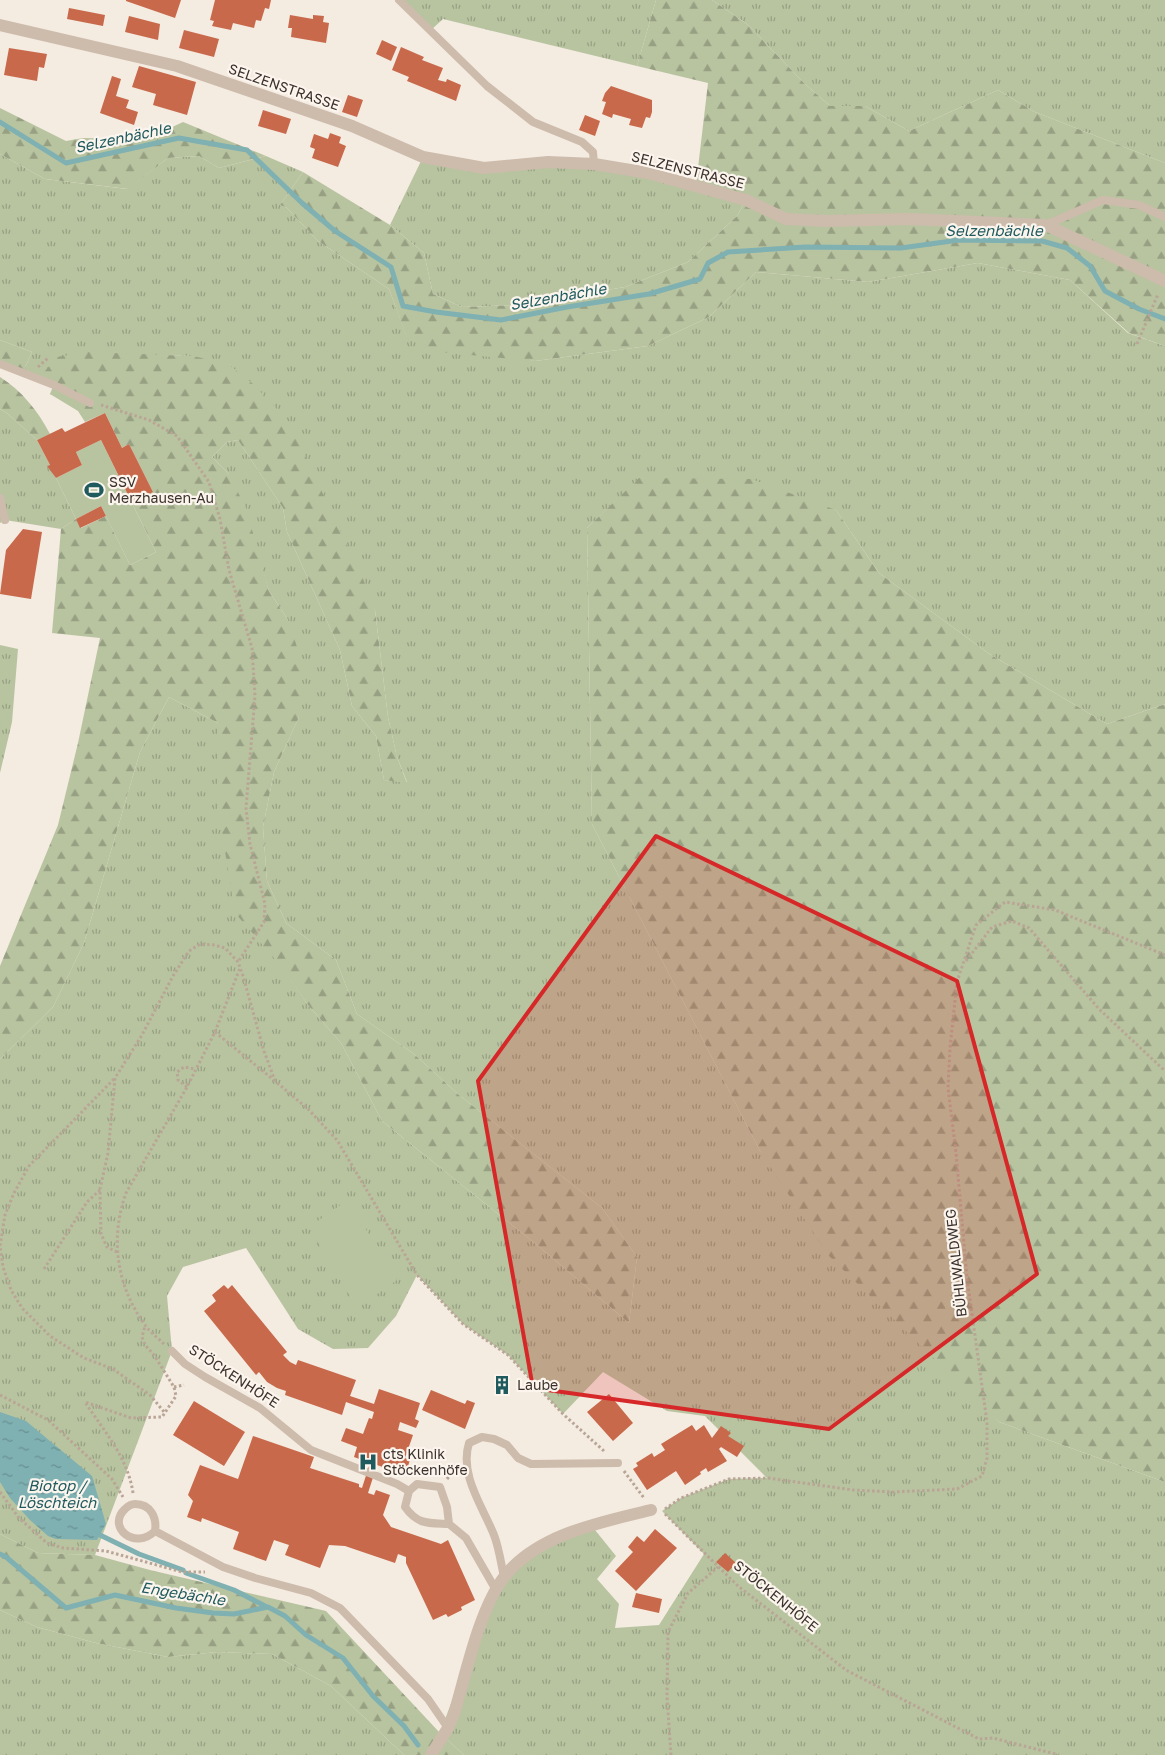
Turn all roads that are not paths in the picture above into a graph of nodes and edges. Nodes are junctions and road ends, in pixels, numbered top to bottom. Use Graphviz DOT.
graph roads {
  1 [pos="398,0"];
  2 [pos="0,25"];
  3 [pos="594,164"];
  4 [pos="1165,217"];
  5 [pos="1046,226"];
  6 [pos="1165,281"];
  7 [pos="0,364"];
  8 [pos="90,403"];
  9 [pos="0,498"];
  10 [pos="5,520"];
  11 [pos="172,1351"];
  12 [pos="618,1463"];
  13 [pos="409,1491"];
  14 [pos="653,1508"];
  15 [pos="449,1524"];
  16 [pos="155,1531"];
  17 [pos="504,1577"];
  18 [pos="496,1590"];
  19 [pos="448,1728"];
  20 [pos="431,1755"];
  1 -- 3 [label="lane"];
  2 -- 3 [label="street, SELZENSTRASSE"];
  3 -- 5 [label="street, SELZENSTRASSE"];
  4 -- 5 [label="lane"];
  5 -- 6 [label="street, SELZENSTRASSE"];
  7 -- 8 [label="lane"];
  9 -- 10 [label="lane"];
  11 -- 13 [label="lane, STÖCKENHÖFE"];
  12 -- 17 [label="lane"];
  13 -- 15 [label="lane"];
  13 -- 15 [label="lane"];
  14 -- 17 [label="street"];
  15 -- 18 [label="lane"];
  16 -- 16 [label="lane"];
  16 -- 19 [label="lane"];
  17 -- 18 [label="street"];
  18 -- 19 [label="street"];
  19 -- 20 [label="street"];
}
